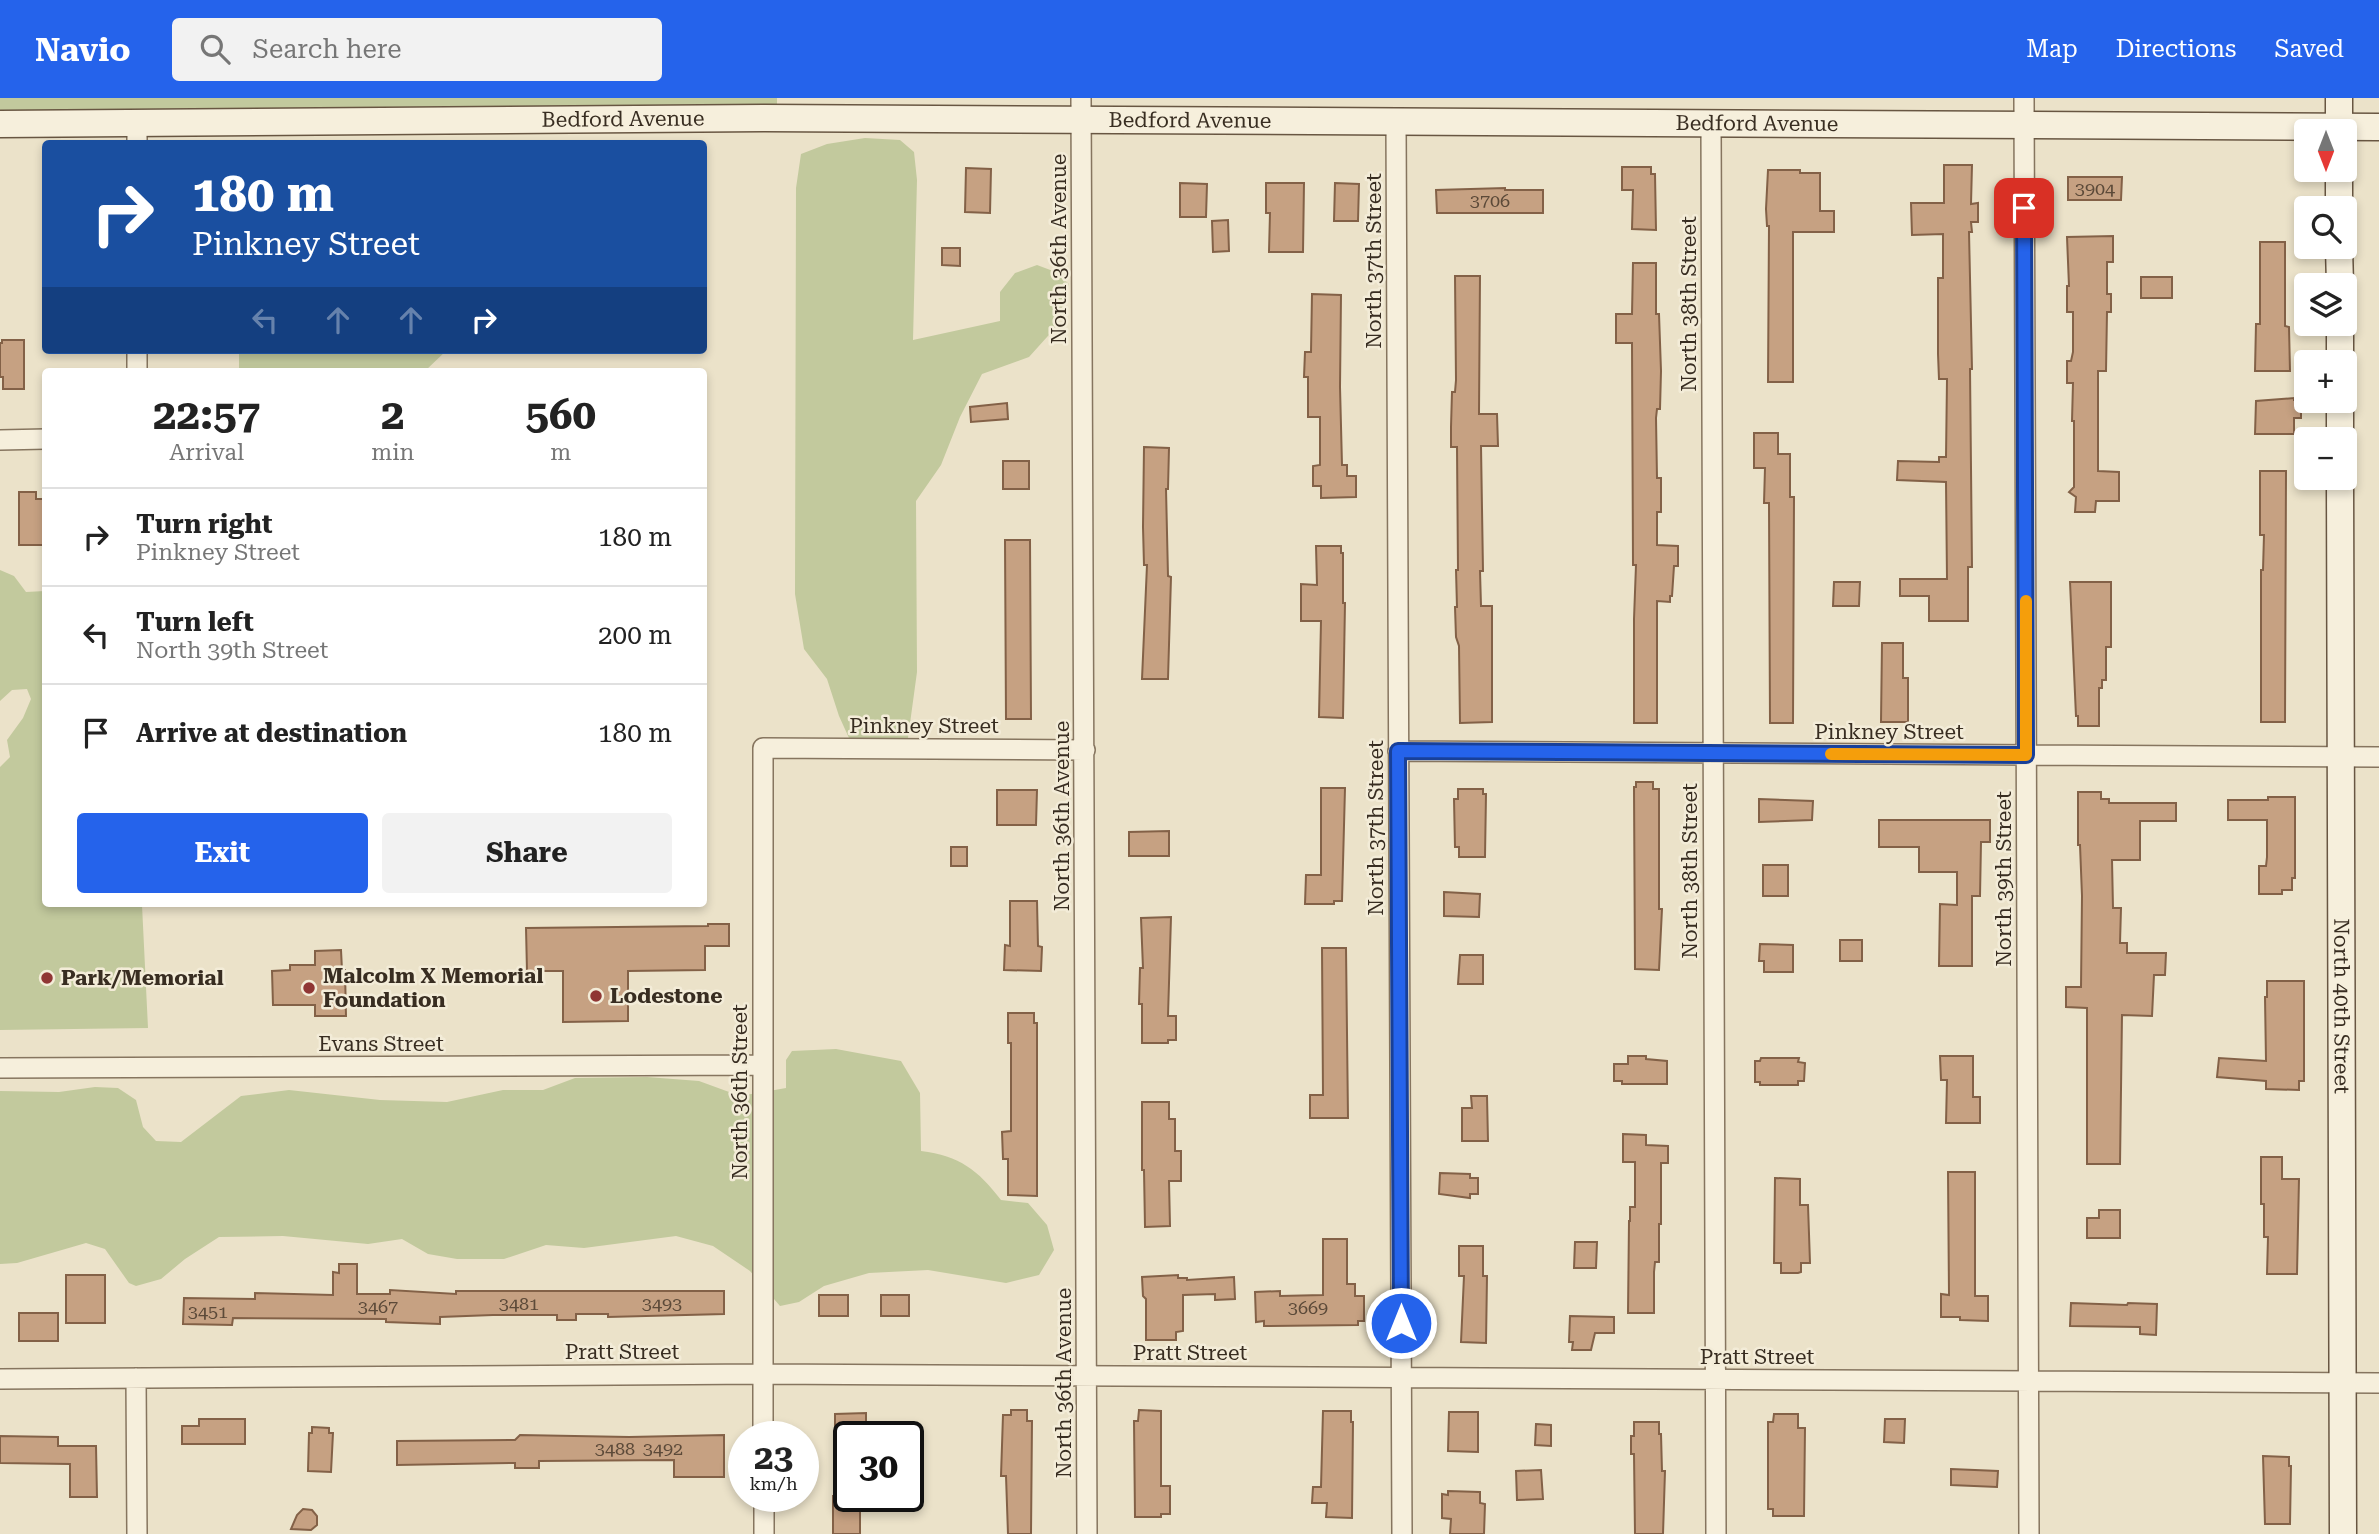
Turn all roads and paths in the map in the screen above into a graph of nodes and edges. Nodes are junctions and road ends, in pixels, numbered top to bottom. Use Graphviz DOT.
graph roads {
  1 [pos="2024,98"];
  2 [pos="2339,98"];
  3 [pos="1081,109"];
  4 [pos="2339,119"];
  5 [pos="1396,122"];
  6 [pos="0,124"];
  7 [pos="1711,124"];
  8 [pos="2024,126"];
  9 [pos="2379,127"];
  10 [pos="2357,128"];
  11 [pos="2294,129"];
  12 [pos="137,133"];
  13 [pos="42,439"];
  14 [pos="0,440"];
  15 [pos="2340,490"];
  16 [pos="763,748"];
  17 [pos="1084,750"];
  18 [pos="1398,751"];
  19 [pos="1712,753"];
  20 [pos="2026,755"];
  21 [pos="2340,757"];
  22 [pos="2379,757"];
  23 [pos="763,1065"];
  24 [pos="0,1068"];
  25 [pos="763,1374"];
  26 [pos="1087,1375"];
  27 [pos="1402,1377"];
  28 [pos="136,1378"];
  29 [pos="0,1379"];
  30 [pos="1716,1380"];
  31 [pos="2029,1381"];
  32 [pos="2343,1382"];
  33 [pos="2379,1383"];
  34 [pos="763,1421"];
  35 [pos="764,1512"];
  36 [pos="138,1534"];
  37 [pos="764,1534"];
  38 [pos="1087,1534"];
  39 [pos="1402,1534"];
  40 [pos="1716,1534"];
  41 [pos="2029,1534"];
  42 [pos="2343,1534"];
  1 -- 8 [label="street, North 39th Street"];
  2 -- 4 [label="street"];
  3 -- 5 [label="street, Bedford Avenue"];
  3 -- 12 [label="street, Bedford Avenue"];
  3 -- 17 [label="street, North 36th Avenue"];
  5 -- 7 [label="street, Bedford Avenue"];
  5 -- 18 [label="street, North 37th Street"];
  6 -- 12 [label="street, Bedford Avenue"];
  7 -- 8 [label="street, Bedford Avenue"];
  7 -- 19 [label="street, North 38th Street"];
  8 -- 11 [label="street, Bedford Avenue"];
  8 -- 20 [label="street, North 39th Street"];
  9 -- 10 [label="street, Bedford Avenue"];
  13 -- 14 [label="street"];
  15 -- 21 [label="street, North 40th Street"];
  16 -- 17 [label="street, Pinkney Street"];
  16 -- 23 [label="street, North 36th Street"];
  17 -- 26 [label="street, North 36th Avenue"];
  18 -- 19 [label="street, Pinkney Street"];
  18 -- 27 [label="street, North 37th Street"];
  19 -- 20 [label="street, Pinkney Street"];
  19 -- 30 [label="street, North 38th Street"];
  20 -- 21 [label="street, Pinkney Street"];
  20 -- 31 [label="street, North 39th Street"];
  21 -- 22 [label="street, Pinkney Street"];
  21 -- 32 [label="street, North 40th Street"];
  23 -- 24 [label="street, Evans Street"];
  23 -- 25 [label="street, North 36th Street"];
  25 -- 26 [label="street, Pratt Street"];
  25 -- 28 [label="street, Pratt Street"];
  25 -- 34 [label="street, North 36th Street"];
  26 -- 27 [label="street, Pratt Street"];
  26 -- 38 [label="street, North 36th Avenue"];
  27 -- 30 [label="street, Pratt Street"];
  27 -- 39 [label="street, North 37th Street"];
  28 -- 29 [label="street, Pratt Street"];
  28 -- 36 [label="street"];
  30 -- 31 [label="street, Pratt Street"];
  30 -- 40 [label="street, North 38th Street"];
  31 -- 32 [label="street, Pratt Street"];
  31 -- 41 [label="street, North 39th Street"];
  32 -- 33 [label="street, Pratt Street"];
  32 -- 42 [label="street, North 40th Street"];
  35 -- 37 [label="street"];
}
